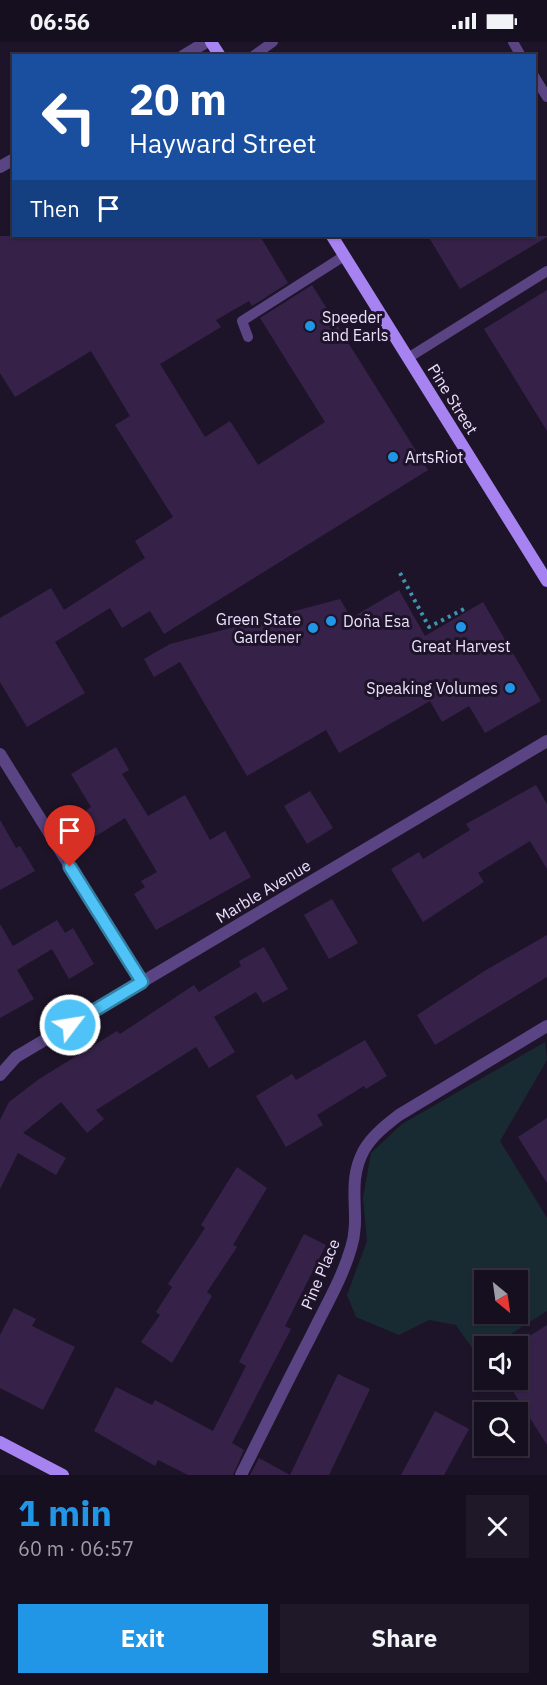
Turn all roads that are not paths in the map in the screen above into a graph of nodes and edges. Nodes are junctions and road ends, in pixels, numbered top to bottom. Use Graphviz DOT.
graph roads {
  1 [pos="206,42"];
  2 [pos="273,42"];
  3 [pos="186,54"];
  4 [pos="256,54"];
  5 [pos="536,79"];
  6 [pos="547,97"];
  7 [pos="333,237"];
  8 [pos="344,255"];
  9 [pos="547,271"];
  10 [pos="248,337"];
  11 [pos="408,358"];
  12 [pos="547,580"];
  13 [pos="547,741"];
  14 [pos="0,754"];
  15 [pos="142,982"];
  16 [pos="547,1026"];
  17 [pos="0,1075"];
  18 [pos="0,1442"];
  19 [pos="63,1475"];
  20 [pos="241,1475"];
  1 -- 3 [label="street"];
  2 -- 4 [label="lane"];
  5 -- 6 [label="lane"];
  7 -- 8 [label="main road, Pine Street"];
  8 -- 10 [label="lane"];
  8 -- 11 [label="main road, Pine Street"];
  9 -- 11 [label="lane"];
  11 -- 12 [label="main road, Pine Street"];
  13 -- 15 [label="street, Marble Avenue"];
  14 -- 15 [label="street"];
  15 -- 17 [label="street, Marble Avenue"];
  16 -- 20 [label="street, Pine Place"];
  18 -- 19 [label="main road"];
}
